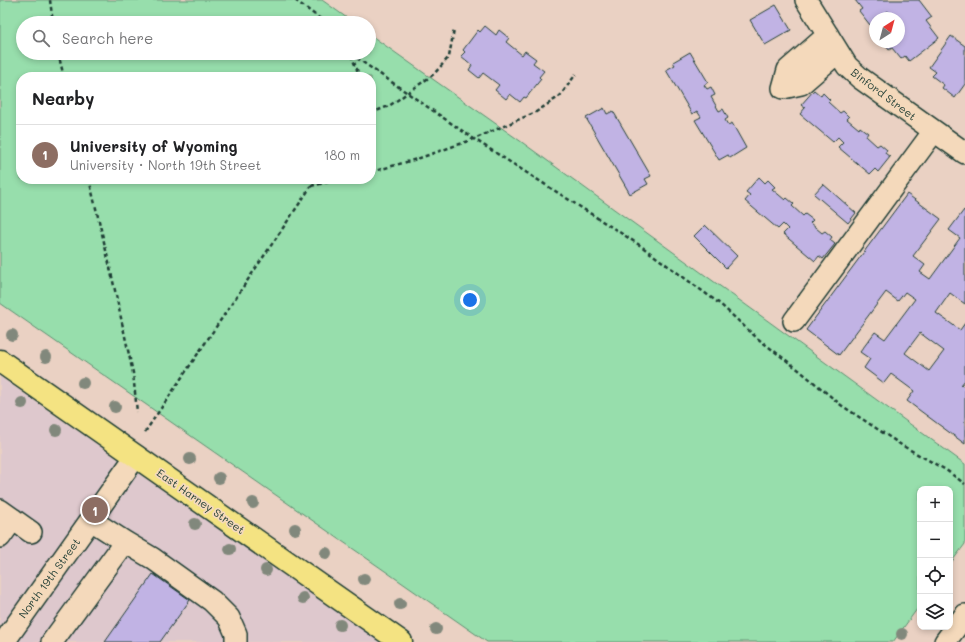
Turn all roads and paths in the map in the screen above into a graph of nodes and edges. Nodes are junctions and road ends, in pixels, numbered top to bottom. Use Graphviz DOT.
graph roads {
  1 [pos="50,0"];
  2 [pos="295,0"];
  3 [pos="806,0"];
  4 [pos="52,16"];
  5 [pos="317,16"];
  6 [pos="454,30"];
  7 [pos="60,60"];
  8 [pos="353,60"];
  9 [pos="360,60"];
  10 [pos="63,72"];
  11 [pos="358,72"];
  12 [pos="576,74"];
  13 [pos="407,93"];
  14 [pos="376,111"];
  15 [pos="934,131"];
  16 [pos="474,139"];
  17 [pos="965,153"];
  18 [pos="376,170"];
  19 [pos="90,184"];
  20 [pos="320,184"];
  21 [pos="311,186"];
  22 [pos="794,321"];
  23 [pos="0,361"];
  24 [pos="137,412"];
  25 [pos="145,432"];
  26 [pos="136,456"];
  27 [pos="965,484"];
  28 [pos="6,514"];
  29 [pos="92,520"];
  30 [pos="31,532"];
  31 [pos="0,537"];
  32 [pos="125,542"];
  33 [pos="965,615"];
  34 [pos="4,642"];
  35 [pos="52,642"];
  36 [pos="236,642"];
  37 [pos="401,642"];
  38 [pos="945,642"];
  1 -- 4 [label="path"];
  2 -- 5 [label="path"];
  3 -- 15 [label="street, Binford Street"];
  6 -- 13 [label="path"];
  7 -- 10 [label="path"];
  8 -- 11 [label="path"];
  9 -- 13 [label="path"];
  12 -- 16 [label="path"];
  13 -- 14 [label="path"];
  13 -- 16 [label="path"];
  15 -- 17 [label="street, Binford Street"];
  15 -- 22 [label="street"];
  16 -- 18 [label="path"];
  16 -- 27 [label="path"];
  19 -- 24 [label="path"];
  20 -- 21 [label="path"];
  21 -- 25 [label="path"];
  23 -- 26 [label="main road, East Harney Street"];
  26 -- 29 [label="street, North 19th Street"];
  26 -- 37 [label="main road, East Harney Street"];
  28 -- 30 [label="street"];
  28 -- 31 [label="street"];
  29 -- 32 [label="street"];
  29 -- 34 [label="street, North 19th Street"];
  32 -- 35 [label="street"];
  32 -- 36 [label="street"];
  33 -- 38 [label="street"];
}
